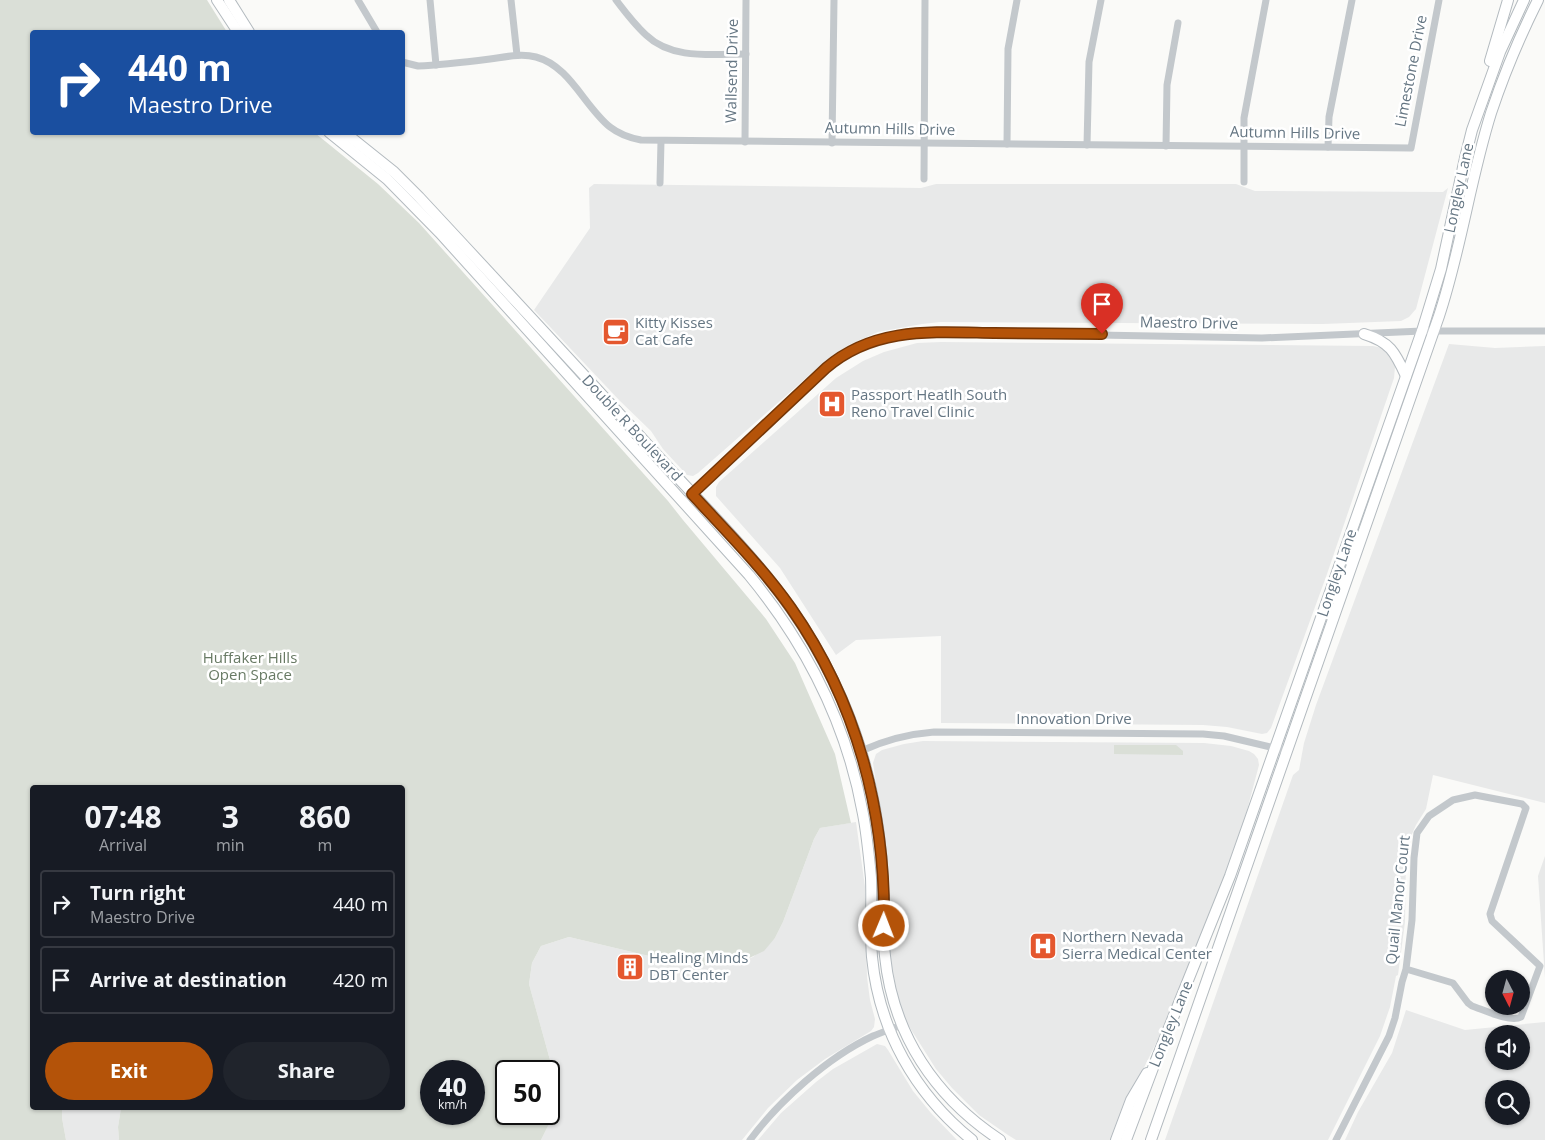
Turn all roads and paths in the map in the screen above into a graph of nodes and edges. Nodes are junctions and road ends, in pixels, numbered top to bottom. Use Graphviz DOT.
graph roads {
  1 [pos="217,0"];
  2 [pos="228,0"];
  3 [pos="358,0"];
  4 [pos="430,0"];
  5 [pos="511,0"];
  6 [pos="616,0"];
  7 [pos="746,0"];
  8 [pos="834,0"];
  9 [pos="924,0"];
  10 [pos="1017,0"];
  11 [pos="1100,0"];
  12 [pos="1266,0"];
  13 [pos="1352,0"];
  14 [pos="1439,0"];
  15 [pos="1508,0"];
  16 [pos="1524,0"];
  17 [pos="1538,0"];
  18 [pos="1178,23"];
  19 [pos="237,30"];
  20 [pos="249,30"];
  21 [pos="376,30"];
  22 [pos="746,54"];
  23 [pos="517,55"];
  24 [pos="405,63"];
  25 [pos="436,65"];
  26 [pos="1482,102"];
  27 [pos="333,135"];
  28 [pos="348,135"];
  29 [pos="661,141"];
  30 [pos="745,142"];
  31 [pos="832,143"];
  32 [pos="923,144"];
  33 [pos="1007,144"];
  34 [pos="1087,145"];
  35 [pos="1166,146"];
  36 [pos="1244,146"];
  37 [pos="1328,147"];
  38 [pos="1411,148"];
  39 [pos="924,179"];
  40 [pos="660,182"];
  41 [pos="1244,182"];
  42 [pos="1422,331"];
  43 [pos="1434,331"];
  44 [pos="1545,331"];
  45 [pos="1364,334"];
  46 [pos="1406,376"];
  47 [pos="692,494"];
  48 [pos="683,502"];
  49 [pos="1275,748"];
  50 [pos="861,751"];
  51 [pos="1287,751"];
  52 [pos="1406,969"];
  53 [pos="902,1025"];
  54 [pos="889,1030"];
  55 [pos="1156,1060"];
  56 [pos="1161,1110"];
  57 [pos="750,1140"];
  58 [pos="972,1140"];
  59 [pos="1000,1140"];
  60 [pos="1116,1140"];
  61 [pos="1126,1140"];
  62 [pos="1151,1140"];
  63 [pos="1155,1140"];
  64 [pos="1336,1140"];
  1 -- 19 [label="main road"];
  2 -- 20 [label="main road"];
  3 -- 21 [label="street"];
  4 -- 25 [label="street"];
  5 -- 23 [label="street"];
  6 -- 22 [label="street"];
  7 -- 22 [label="street, Wallsend Drive"];
  8 -- 31 [label="street"];
  9 -- 32 [label="street"];
  10 -- 33 [label="street"];
  11 -- 34 [label="street"];
  12 -- 36 [label="street"];
  13 -- 37 [label="street"];
  14 -- 38 [label="street, Limestone Drive"];
  15 -- 26 [label="main road"];
  16 -- 26 [label="main road, Longley Lane"];
  17 -- 43 [label="main road, Longley Lane"];
  18 -- 35 [label="street"];
  22 -- 30 [label="street, Wallsend Drive"];
  23 -- 25 [label="street, Autumn Hills Drive"];
  23 -- 29 [label="street, Autumn Hills Drive"];
  24 -- 25 [label="street, Autumn Hills Drive"];
  26 -- 42 [label="main road, Longley Lane"];
  27 -- 48 [label="main road, Double R Boulevard"];
  28 -- 47 [label="main road, Double R Boulevard"];
  29 -- 30 [label="street, Autumn Hills Drive"];
  29 -- 40 [label="street"];
  30 -- 31 [label="street, Autumn Hills Drive"];
  31 -- 32 [label="street, Autumn Hills Drive"];
  32 -- 33 [label="street, Autumn Hills Drive"];
  32 -- 39 [label="street"];
  33 -- 34 [label="street, Autumn Hills Drive"];
  34 -- 35 [label="street, Autumn Hills Drive"];
  35 -- 36 [label="street, Autumn Hills Drive"];
  36 -- 37 [label="street, Autumn Hills Drive"];
  36 -- 41 [label="street"];
  37 -- 38 [label="street, Autumn Hills Drive"];
  42 -- 43 [label="street, Maestro Drive"];
  42 -- 45 [label="street, Maestro Drive"];
  42 -- 46 [label="main road, Longley Lane"];
  43 -- 44 [label="street, Maestro Drive"];
  43 -- 51 [label="main road, Longley Lane"];
  45 -- 46 [label="main road"];
  45 -- 47 [label="street, Maestro Drive"];
  46 -- 49 [label="main road, Longley Lane"];
  47 -- 48 [label="street, Maestro Drive"];
  47 -- 50 [label="main road, Double R Boulevard"];
  48 -- 54 [label="main road, Double R Boulevard"];
  49 -- 50 [label="street, Innovation Drive"];
  49 -- 51 [label="street, Innovation Drive"];
  49 -- 55 [label="main road, Longley Lane"];
  50 -- 53 [label="main road, Double R Boulevard"];
  51 -- 56 [label="main road, Longley Lane"];
  52 -- 52 [label="street, Quail Manor Court"];
  52 -- 64 [label="street, Quail Manor Court"];
  53 -- 54 [label="street"];
  53 -- 59 [label="main road, Double R Boulevard"];
  54 -- 57 [label="street"];
  54 -- 58 [label="main road, Double R Boulevard"];
  55 -- 60 [label="main road"];
  55 -- 61 [label="main road, Longley Lane"];
  56 -- 62 [label="main road, Longley Lane"];
  56 -- 63 [label="main road"];
}
